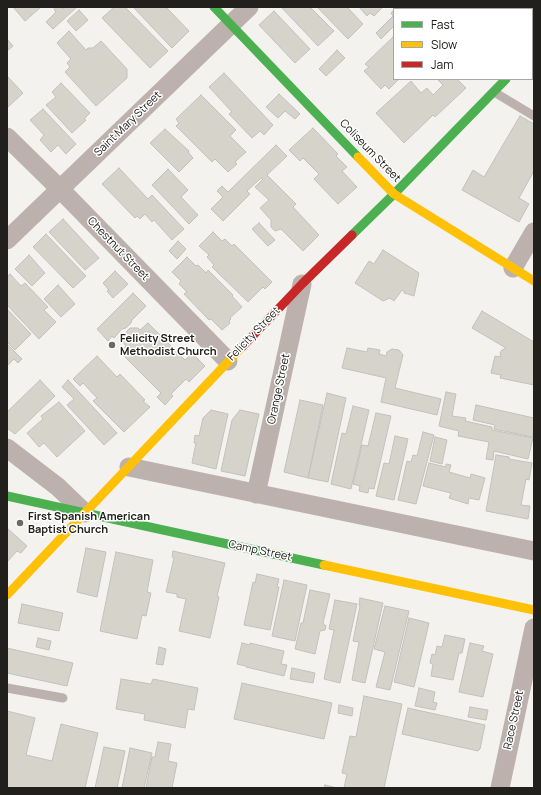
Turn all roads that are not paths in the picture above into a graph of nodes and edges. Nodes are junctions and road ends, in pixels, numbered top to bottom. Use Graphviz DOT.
graph roads {
  1 [pos="214,7"];
  2 [pos="249,7"];
  3 [pos="231,25"];
  4 [pos="505,80"];
  5 [pos="493,92"];
  6 [pos="534,116"];
  7 [pos="7,137"];
  8 [pos="60,189"];
  9 [pos="394,194"];
  10 [pos="534,232"];
  11 [pos="7,240"];
  12 [pos="513,268"];
  13 [pos="534,281"];
  14 [pos="302,284"];
  15 [pos="228,361"];
  16 [pos="7,448"];
  17 [pos="129,467"];
  18 [pos="256,494"];
  19 [pos="7,496"];
  20 [pos="85,513"];
  21 [pos="534,551"];
  22 [pos="7,594"];
  23 [pos="534,610"];
  24 [pos="534,628"];
  25 [pos="7,688"];
  26 [pos="62,698"];
  27 [pos="500,788"];
  1 -- 3 [label="street, Coliseum Street"];
  2 -- 3 [label="street, Saint Mary Street"];
  3 -- 8 [label="street, Saint Mary Street"];
  3 -- 9 [label="street, Coliseum Street"];
  4 -- 5 [label="street, Felicity Street"];
  5 -- 6 [label="lane"];
  5 -- 9 [label="street, Felicity Street"];
  7 -- 8 [label="street, Chestnut Street"];
  8 -- 11 [label="street, Saint Mary Street"];
  8 -- 15 [label="street, Chestnut Street"];
  9 -- 12 [label="street, Coliseum Street"];
  9 -- 14 [label="street, Felicity Street"];
  10 -- 12 [label="street"];
  12 -- 13 [label="street, Coliseum Street"];
  14 -- 15 [label="street, Felicity Street"];
  14 -- 18 [label="street, Orange Street"];
  15 -- 17 [label="street, Felicity Street"];
  16 -- 20 [label="street"];
  17 -- 18 [label="street"];
  17 -- 20 [label="street, Felicity Street"];
  18 -- 21 [label="street"];
  19 -- 20 [label="street, Camp Street"];
  20 -- 22 [label="street, Felicity Street"];
  20 -- 23 [label="street, Camp Street"];
  24 -- 27 [label="street, Race Street"];
  25 -- 26 [label="lane"];
}
